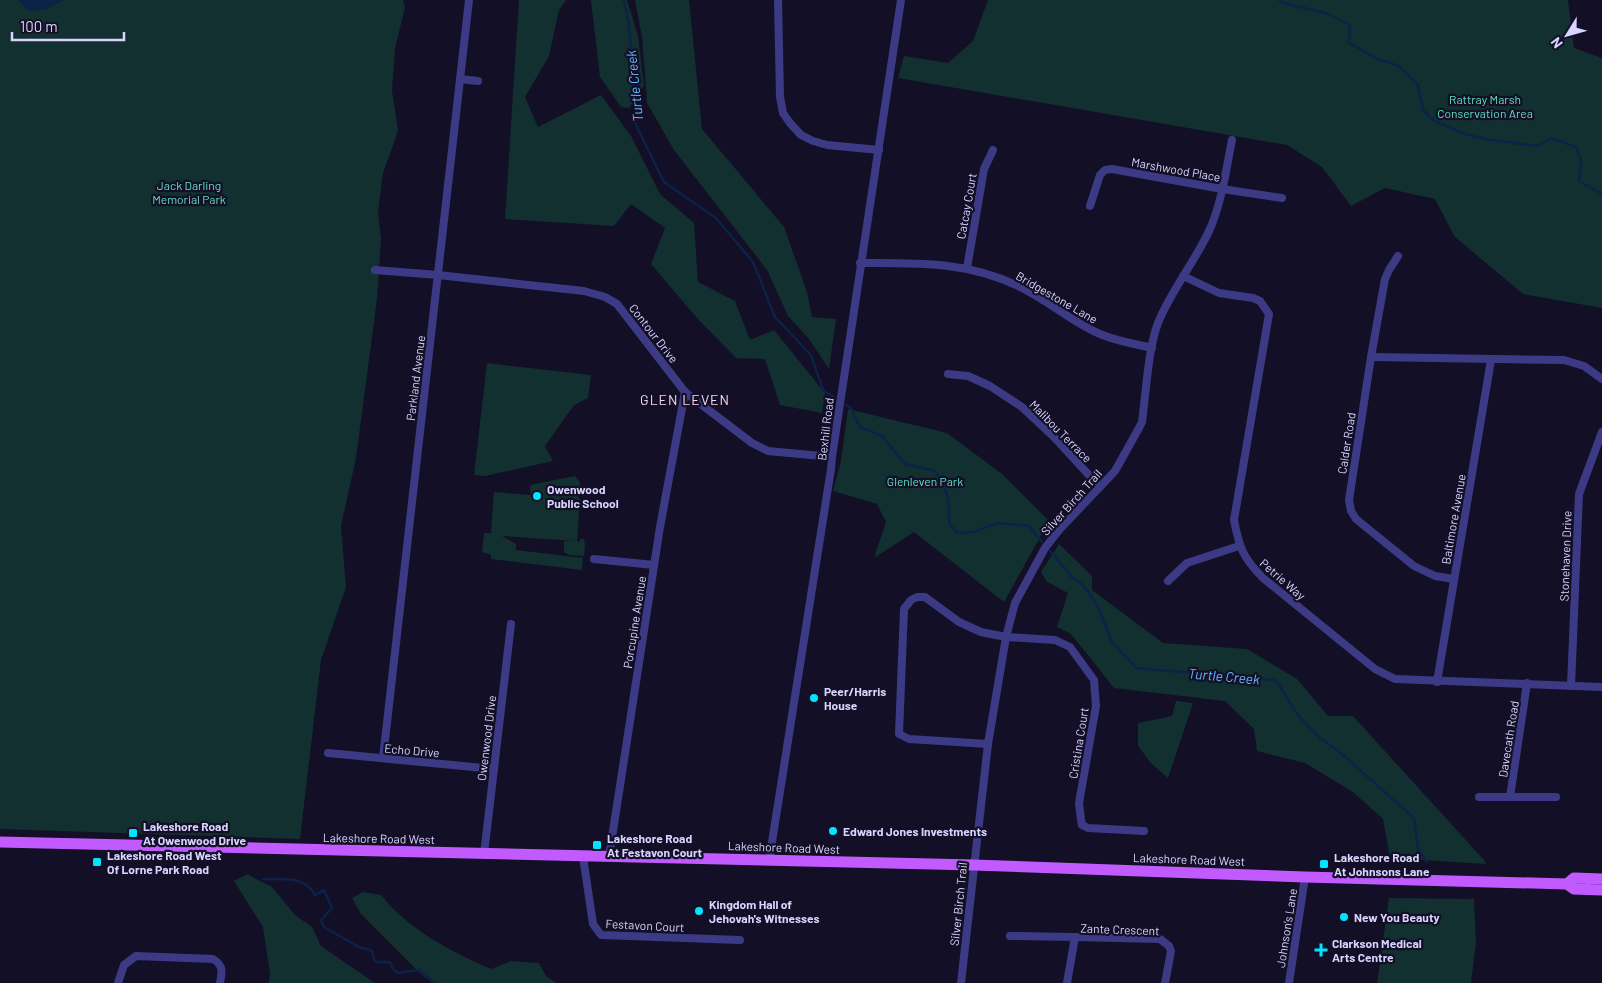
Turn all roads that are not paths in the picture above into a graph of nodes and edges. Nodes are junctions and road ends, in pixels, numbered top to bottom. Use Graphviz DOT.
graph roads {
  1 [pos="470,0"];
  2 [pos="778,0"];
  3 [pos="901,0"];
  4 [pos="460,79"];
  5 [pos="478,80"];
  6 [pos="1232,140"];
  7 [pos="879,150"];
  8 [pos="993,150"];
  9 [pos="1222,189"];
  10 [pos="1282,198"];
  11 [pos="1090,206"];
  12 [pos="1398,256"];
  13 [pos="860,263"];
  14 [pos="967,268"];
  15 [pos="375,270"];
  16 [pos="438,275"];
  17 [pos="1184,276"];
  18 [pos="1152,348"];
  19 [pos="1371,357"];
  20 [pos="1491,360"];
  21 [pos="948,374"];
  22 [pos="1602,379"];
  23 [pos="685,392"];
  24 [pos="1602,432"];
  25 [pos="832,457"];
  26 [pos="1100,486"];
  27 [pos="1239,546"];
  28 [pos="594,559"];
  29 [pos="654,565"];
  30 [pos="1454,579"];
  31 [pos="1168,581"];
  32 [pos="511,624"];
  33 [pos="1006,637"];
  34 [pos="1437,682"];
  35 [pos="1528,684"];
  36 [pos="1571,686"];
  37 [pos="1602,687"];
  38 [pos="988,744"];
  39 [pos="328,753"];
  40 [pos="383,758"];
  41 [pos="494,769"];
  42 [pos="1479,797"];
  43 [pos="1510,797"];
  44 [pos="1556,797"];
  45 [pos="1144,831"];
  46 [pos="0,842"];
  47 [pos="484,854"];
  48 [pos="583,857"];
  49 [pos="609,858"];
  50 [pos="768,861"];
  51 [pos="974,865"];
  52 [pos="1305,877"];
  53 [pos="1602,879"];
  54 [pos="1567,884"];
  55 [pos="1602,890"];
  56 [pos="1010,936"];
  57 [pos="1075,937"];
  58 [pos="740,940"];
  59 [pos="118,983"];
  60 [pos="220,983"];
  61 [pos="961,983"];
  62 [pos="1067,983"];
  63 [pos="1165,983"];
  64 [pos="1289,983"];
  1 -- 4 [label="street, Parkland Avenue"];
  2 -- 7 [label="street"];
  3 -- 7 [label="street, Bexhill Road"];
  4 -- 5 [label="street"];
  4 -- 16 [label="street, Parkland Avenue"];
  6 -- 9 [label="street, Silver Birch Trail"];
  7 -- 13 [label="street, Bexhill Road"];
  8 -- 14 [label="street, Catcay Court"];
  9 -- 10 [label="street, Marshwood Place"];
  9 -- 11 [label="street, Marshwood Place"];
  9 -- 17 [label="street, Silver Birch Trail"];
  12 -- 19 [label="street, Calder Road"];
  13 -- 14 [label="street, Bridgestone Lane"];
  13 -- 25 [label="street, Bexhill Road"];
  14 -- 18 [label="street, Bridgestone Lane"];
  15 -- 16 [label="street, Contour Drive"];
  16 -- 23 [label="street, Contour Drive"];
  16 -- 40 [label="street, Parkland Avenue"];
  17 -- 18 [label="street, Silver Birch Trail"];
  17 -- 27 [label="street, Petrie Way"];
  18 -- 26 [label="street, Silver Birch Trail"];
  19 -- 20 [label="street"];
  19 -- 30 [label="street, Calder Road"];
  20 -- 22 [label="street"];
  20 -- 30 [label="street, Baltimore Avenue"];
  21 -- 26 [label="street, Malibou Terrace"];
  23 -- 25 [label="street, Contour Drive"];
  23 -- 29 [label="street, Porcupine Avenue"];
  24 -- 36 [label="street, Stonehaven Drive"];
  25 -- 50 [label="street, Bexhill Road"];
  26 -- 33 [label="street, Silver Birch Trail"];
  27 -- 31 [label="street"];
  27 -- 34 [label="street, Petrie Way"];
  28 -- 29 [label="street"];
  29 -- 49 [label="street, Porcupine Avenue"];
  30 -- 34 [label="street, Baltimore Avenue"];
  32 -- 41 [label="street, Owenwood Drive"];
  33 -- 38 [label="street, Silver Birch Trail"];
  33 -- 38 [label="street"];
  33 -- 45 [label="street, Cristina Court"];
  34 -- 35 [label="street, Petrie Way"];
  35 -- 36 [label="street, Petrie Way"];
  35 -- 43 [label="street, Davecath Road"];
  36 -- 37 [label="street, Petrie Way"];
  38 -- 51 [label="street, Silver Birch Trail"];
  39 -- 40 [label="street, Echo Drive"];
  40 -- 41 [label="street, Echo Drive"];
  41 -- 47 [label="street, Owenwood Drive"];
  42 -- 43 [label="street"];
  43 -- 44 [label="street"];
  46 -- 47 [label="main road, Lakeshore Road West"];
  47 -- 48 [label="main road, Lakeshore Road West"];
  48 -- 49 [label="main road, Lakeshore Road West"];
  48 -- 58 [label="street, Festavon Court"];
  49 -- 50 [label="main road, Lakeshore Road West"];
  50 -- 51 [label="main road, Lakeshore Road West"];
  51 -- 52 [label="main road, Lakeshore Road West"];
  51 -- 61 [label="street, Silver Birch Trail"];
  52 -- 54 [label="main road, Lakeshore Road West"];
  52 -- 64 [label="street, Johnson's Lane"];
  53 -- 54 [label="main road, Lakeshore Road West"];
  54 -- 55 [label="main road, Lakeshore Road West"];
  56 -- 57 [label="street"];
  57 -- 62 [label="street, Zante Crescent"];
  57 -- 63 [label="street, Zante Crescent"];
  59 -- 60 [label="street"];
}
